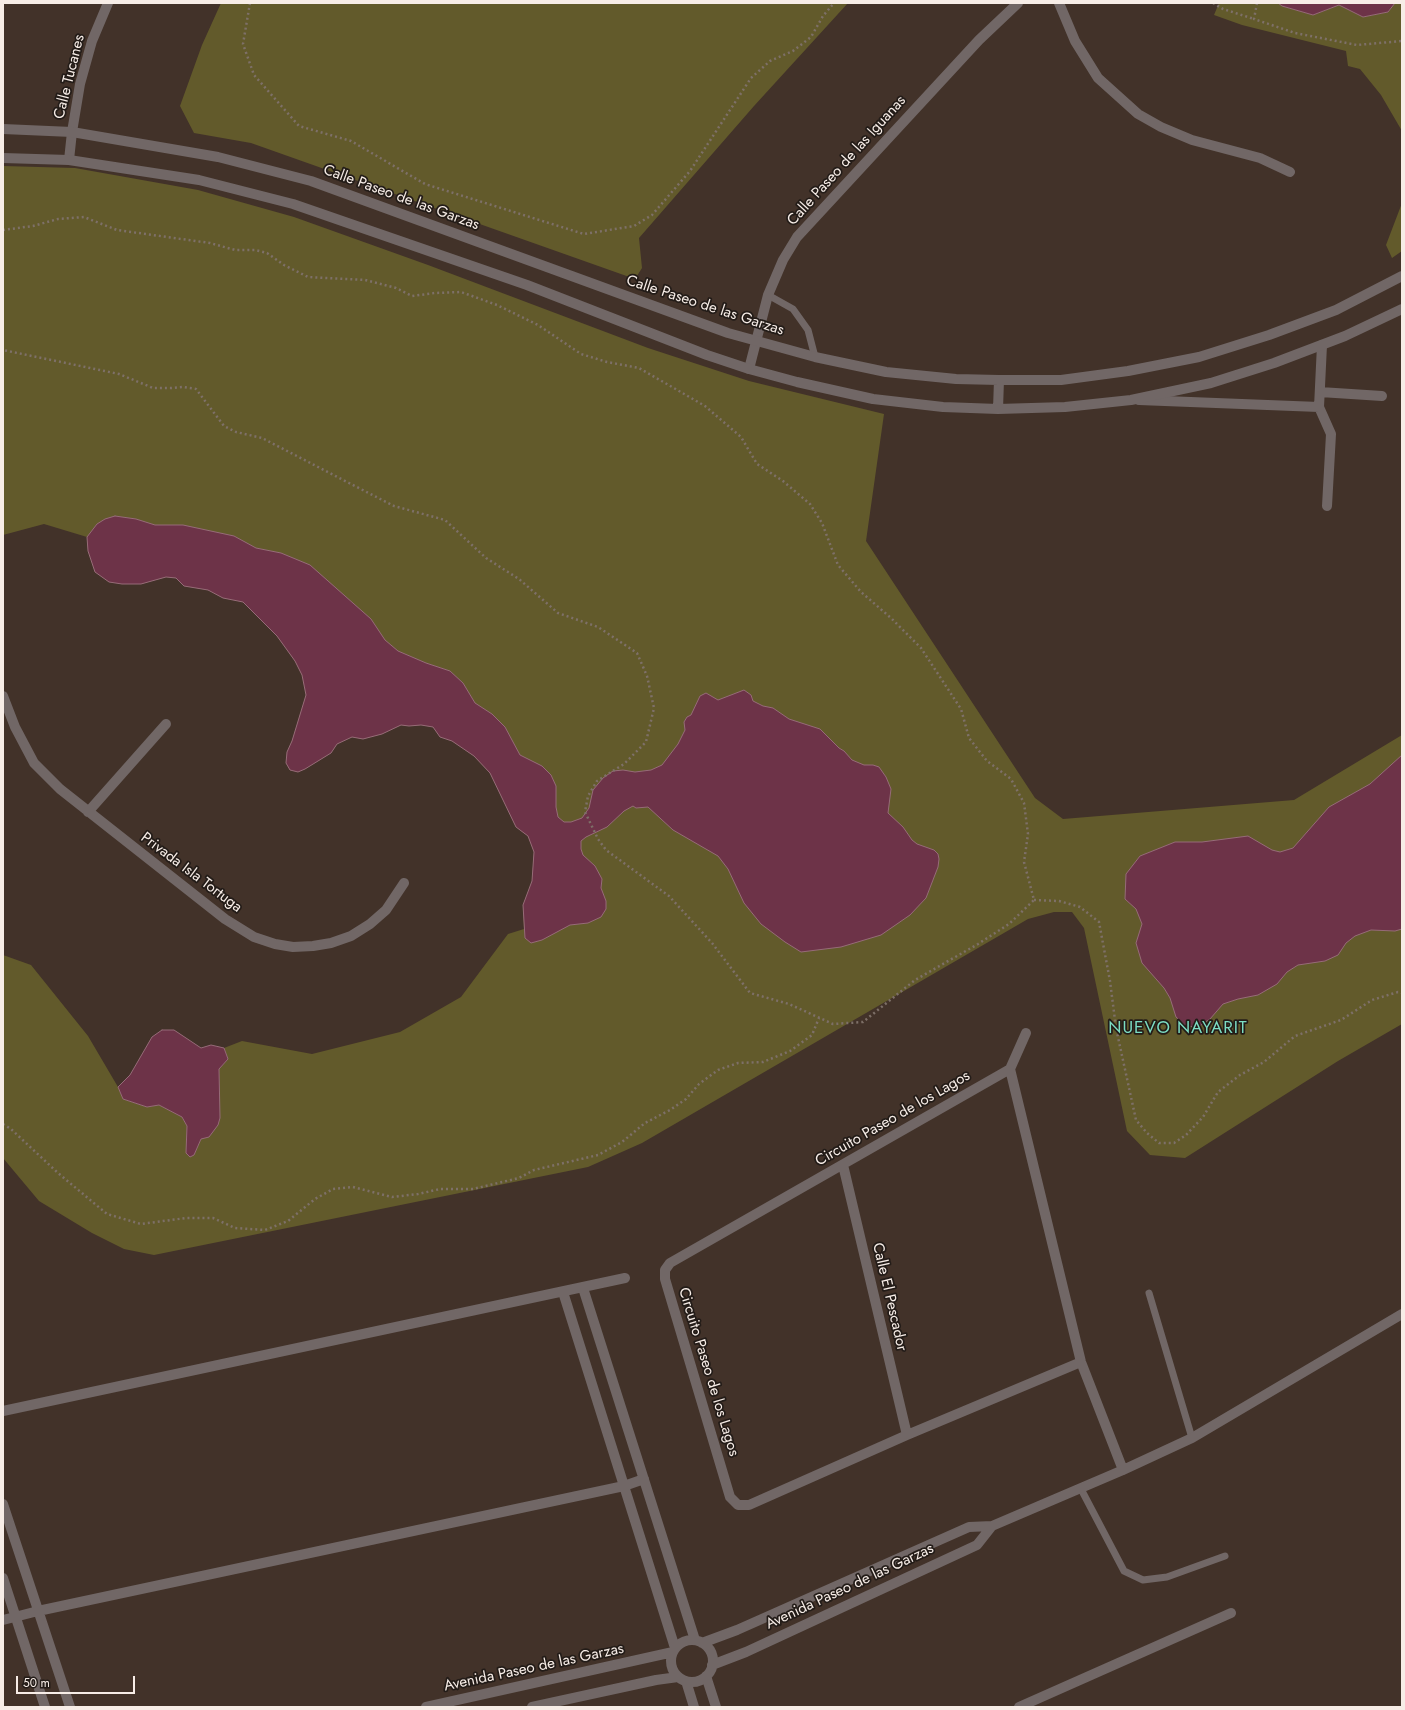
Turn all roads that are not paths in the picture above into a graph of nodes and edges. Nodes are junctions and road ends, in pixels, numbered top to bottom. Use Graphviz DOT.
graph roads {
  1 [pos="108,3"];
  2 [pos="1018,3"];
  3 [pos="1059,3"];
  4 [pos="3,130"];
  5 [pos="72,132"];
  6 [pos="3,158"];
  7 [pos="69,160"];
  8 [pos="1290,172"];
  9 [pos="1402,276"];
  10 [pos="768,295"];
  11 [pos="1402,309"];
  12 [pos="757,342"];
  13 [pos="1322,345"];
  14 [pos="816,357"];
  15 [pos="749,369"];
  16 [pos="999,380"];
  17 [pos="1320,392"];
  18 [pos="1382,396"];
  19 [pos="1131,400"];
  20 [pos="1319,407"];
  21 [pos="998,409"];
  22 [pos="1327,506"];
  23 [pos="3,696"];
  24 [pos="166,724"];
  25 [pos="88,812"];
  26 [pos="404,883"];
  27 [pos="1026,1033"];
  28 [pos="1010,1069"];
  29 [pos="843,1165"];
  30 [pos="625,1278"];
  31 [pos="583,1288"];
  32 [pos="563,1292"];
  33 [pos="1149,1293"];
  34 [pos="1402,1314"];
  35 [pos="1081,1362"];
  36 [pos="3,1411"];
  37 [pos="907,1435"];
  38 [pos="1192,1438"];
  39 [pos="1123,1470"];
  40 [pos="644,1479"];
  41 [pos="624,1486"];
  42 [pos="1080,1488"];
  43 [pos="3,1504"];
  44 [pos="992,1526"];
  45 [pos="1225,1556"];
  46 [pos="3,1578"];
  47 [pos="38,1611"];
  48 [pos="1231,1613"];
  49 [pos="16,1618"];
  50 [pos="3,1620"];
  51 [pos="699,1642"];
  52 [pos="674,1650"];
  53 [pos="712,1665"];
  54 [pos="706,1676"];
  55 [pos="682,1679"];
  56 [pos="45,1707"];
  57 [pos="70,1707"];
  58 [pos="426,1707"];
  59 [pos="532,1707"];
  60 [pos="694,1707"];
  61 [pos="716,1707"];
  62 [pos="1018,1707"];
  1 -- 5 [label="street, Calle Tucanes"];
  2 -- 10 [label="street, Calle Paseo de las Iguanas"];
  3 -- 8 [label="street"];
  4 -- 5 [label="street, Calle Paseo de las Garzas"];
  5 -- 7 [label="street, Calle Tucanes"];
  5 -- 12 [label="street, Calle Paseo de las Garzas"];
  6 -- 7 [label="street"];
  7 -- 15 [label="street"];
  9 -- 16 [label="street, Calle Paseo de las Garzas"];
  10 -- 12 [label="street, Calle Paseo de las Iguanas"];
  10 -- 14 [label="lane"];
  11 -- 13 [label="street"];
  12 -- 14 [label="street, Calle Paseo de las Garzas"];
  12 -- 15 [label="street, Calle Paseo de las Iguanas"];
  13 -- 17 [label="street"];
  13 -- 19 [label="street"];
  14 -- 16 [label="street, Calle Paseo de las Garzas"];
  15 -- 21 [label="street"];
  16 -- 21 [label="street"];
  17 -- 18 [label="street"];
  17 -- 20 [label="street"];
  19 -- 20 [label="street"];
  19 -- 21 [label="street"];
  20 -- 22 [label="street"];
  23 -- 25 [label="street, Privada Isla Tortuga"];
  24 -- 25 [label="street"];
  25 -- 26 [label="street, Privada Isla Tortuga"];
  27 -- 28 [label="street"];
  28 -- 29 [label="street, Circuito Paseo de los Lagos"];
  28 -- 35 [label="street"];
  29 -- 37 [label="street, Calle El Pescador"];
  29 -- 37 [label="street, Circuito Paseo de los Lagos"];
  30 -- 31 [label="street"];
  31 -- 32 [label="street"];
  31 -- 40 [label="street"];
  32 -- 36 [label="street"];
  32 -- 41 [label="street"];
  33 -- 38 [label="lane"];
  34 -- 38 [label="street, Avenida Paseo de las Garzas"];
  35 -- 37 [label="street, Circuito Paseo de los Lagos"];
  35 -- 39 [label="street"];
  38 -- 39 [label="street, Avenida Paseo de las Garzas"];
  39 -- 42 [label="street, Avenida Paseo de las Garzas"];
  40 -- 41 [label="street"];
  40 -- 51 [label="street"];
  41 -- 47 [label="street"];
  41 -- 52 [label="street"];
  42 -- 44 [label="street, Avenida Paseo de las Garzas"];
  42 -- 45 [label="lane"];
  43 -- 47 [label="street"];
  44 -- 51 [label="street, Avenida Paseo de las Garzas"];
  44 -- 53 [label="street, Avenida Paseo de las Garzas"];
  46 -- 49 [label="street"];
  47 -- 49 [label="street"];
  47 -- 57 [label="street"];
  48 -- 62 [label="street"];
  49 -- 50 [label="street"];
  49 -- 56 [label="street"];
  51 -- 52 [label="street"];
  51 -- 53 [label="street"];
  52 -- 55 [label="street"];
  52 -- 58 [label="street, Avenida Paseo de las Garzas"];
  53 -- 54 [label="street"];
  54 -- 55 [label="street"];
  54 -- 61 [label="street"];
  55 -- 59 [label="street"];
  55 -- 60 [label="street"];
}
